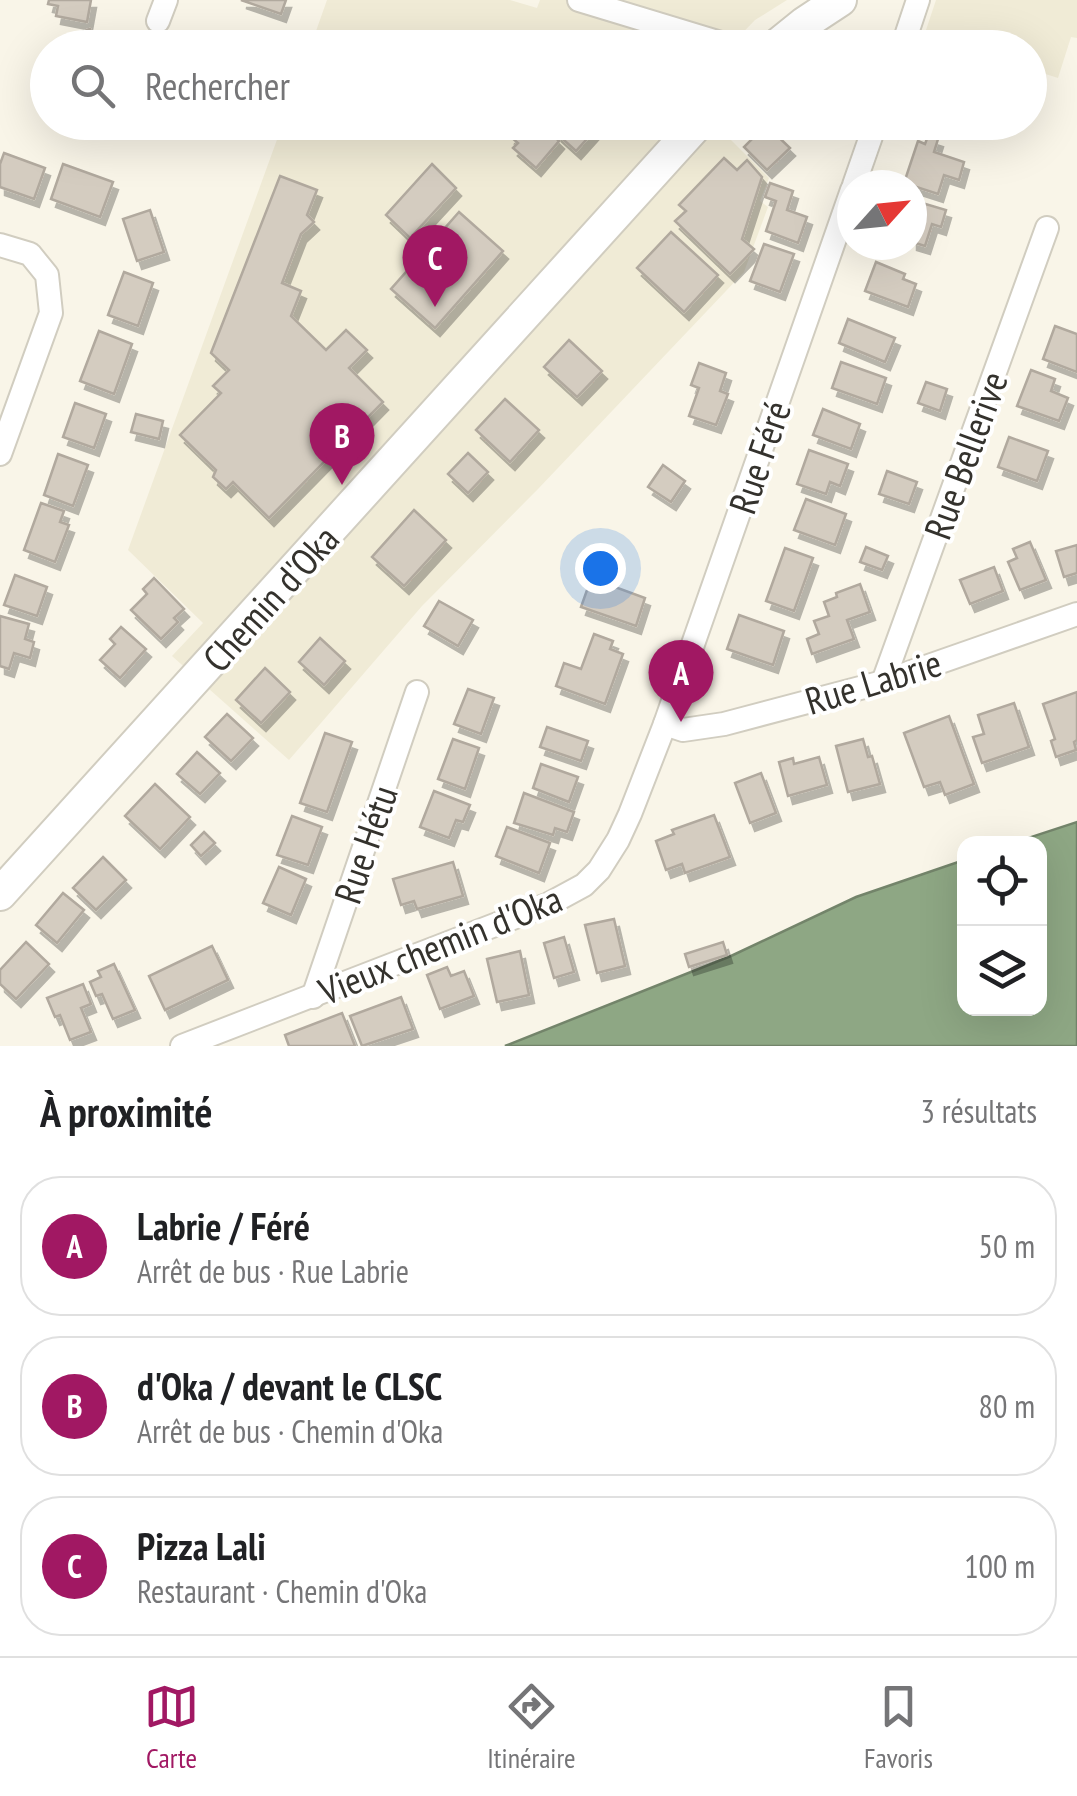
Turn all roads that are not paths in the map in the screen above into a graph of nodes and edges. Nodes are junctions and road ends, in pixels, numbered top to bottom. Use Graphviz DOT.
graph roads {
  1 [pos="579,0"];
  2 [pos="840,0"];
  3 [pos="918,0"];
  4 [pos="678,30"];
  5 [pos="796,30"];
  6 [pos="908,30"];
  7 [pos="683,140"];
  8 [pos="870,140"];
  9 [pos="859,170"];
  10 [pos="1047,228"];
  11 [pos="837,233"];
  12 [pos="0,245"];
  13 [pos="0,454"];
  14 [pos="1077,614"];
  15 [pos="883,682"];
  16 [pos="417,692"];
  17 [pos="666,724"];
  18 [pos="0,894"];
  19 [pos="313,996"];
  20 [pos="182,1046"];
  1 -- 4 [label="street"];
  2 -- 5 [label="main road"];
  3 -- 6 [label="street"];
  7 -- 18 [label="main road, Chemin d'Oka"];
  8 -- 9 [label="street, Rue Féré"];
  10 -- 15 [label="street, Rue Bellerive"];
  11 -- 17 [label="street, Rue Féré"];
  12 -- 13 [label="street"];
  14 -- 15 [label="street, Rue Labrie"];
  15 -- 17 [label="street, Rue Labrie"];
  16 -- 19 [label="street, Rue Hétu"];
  17 -- 19 [label="street, Vieux chemin d'Oka"];
  19 -- 20 [label="street, Vieux chemin d'Oka"];
}
